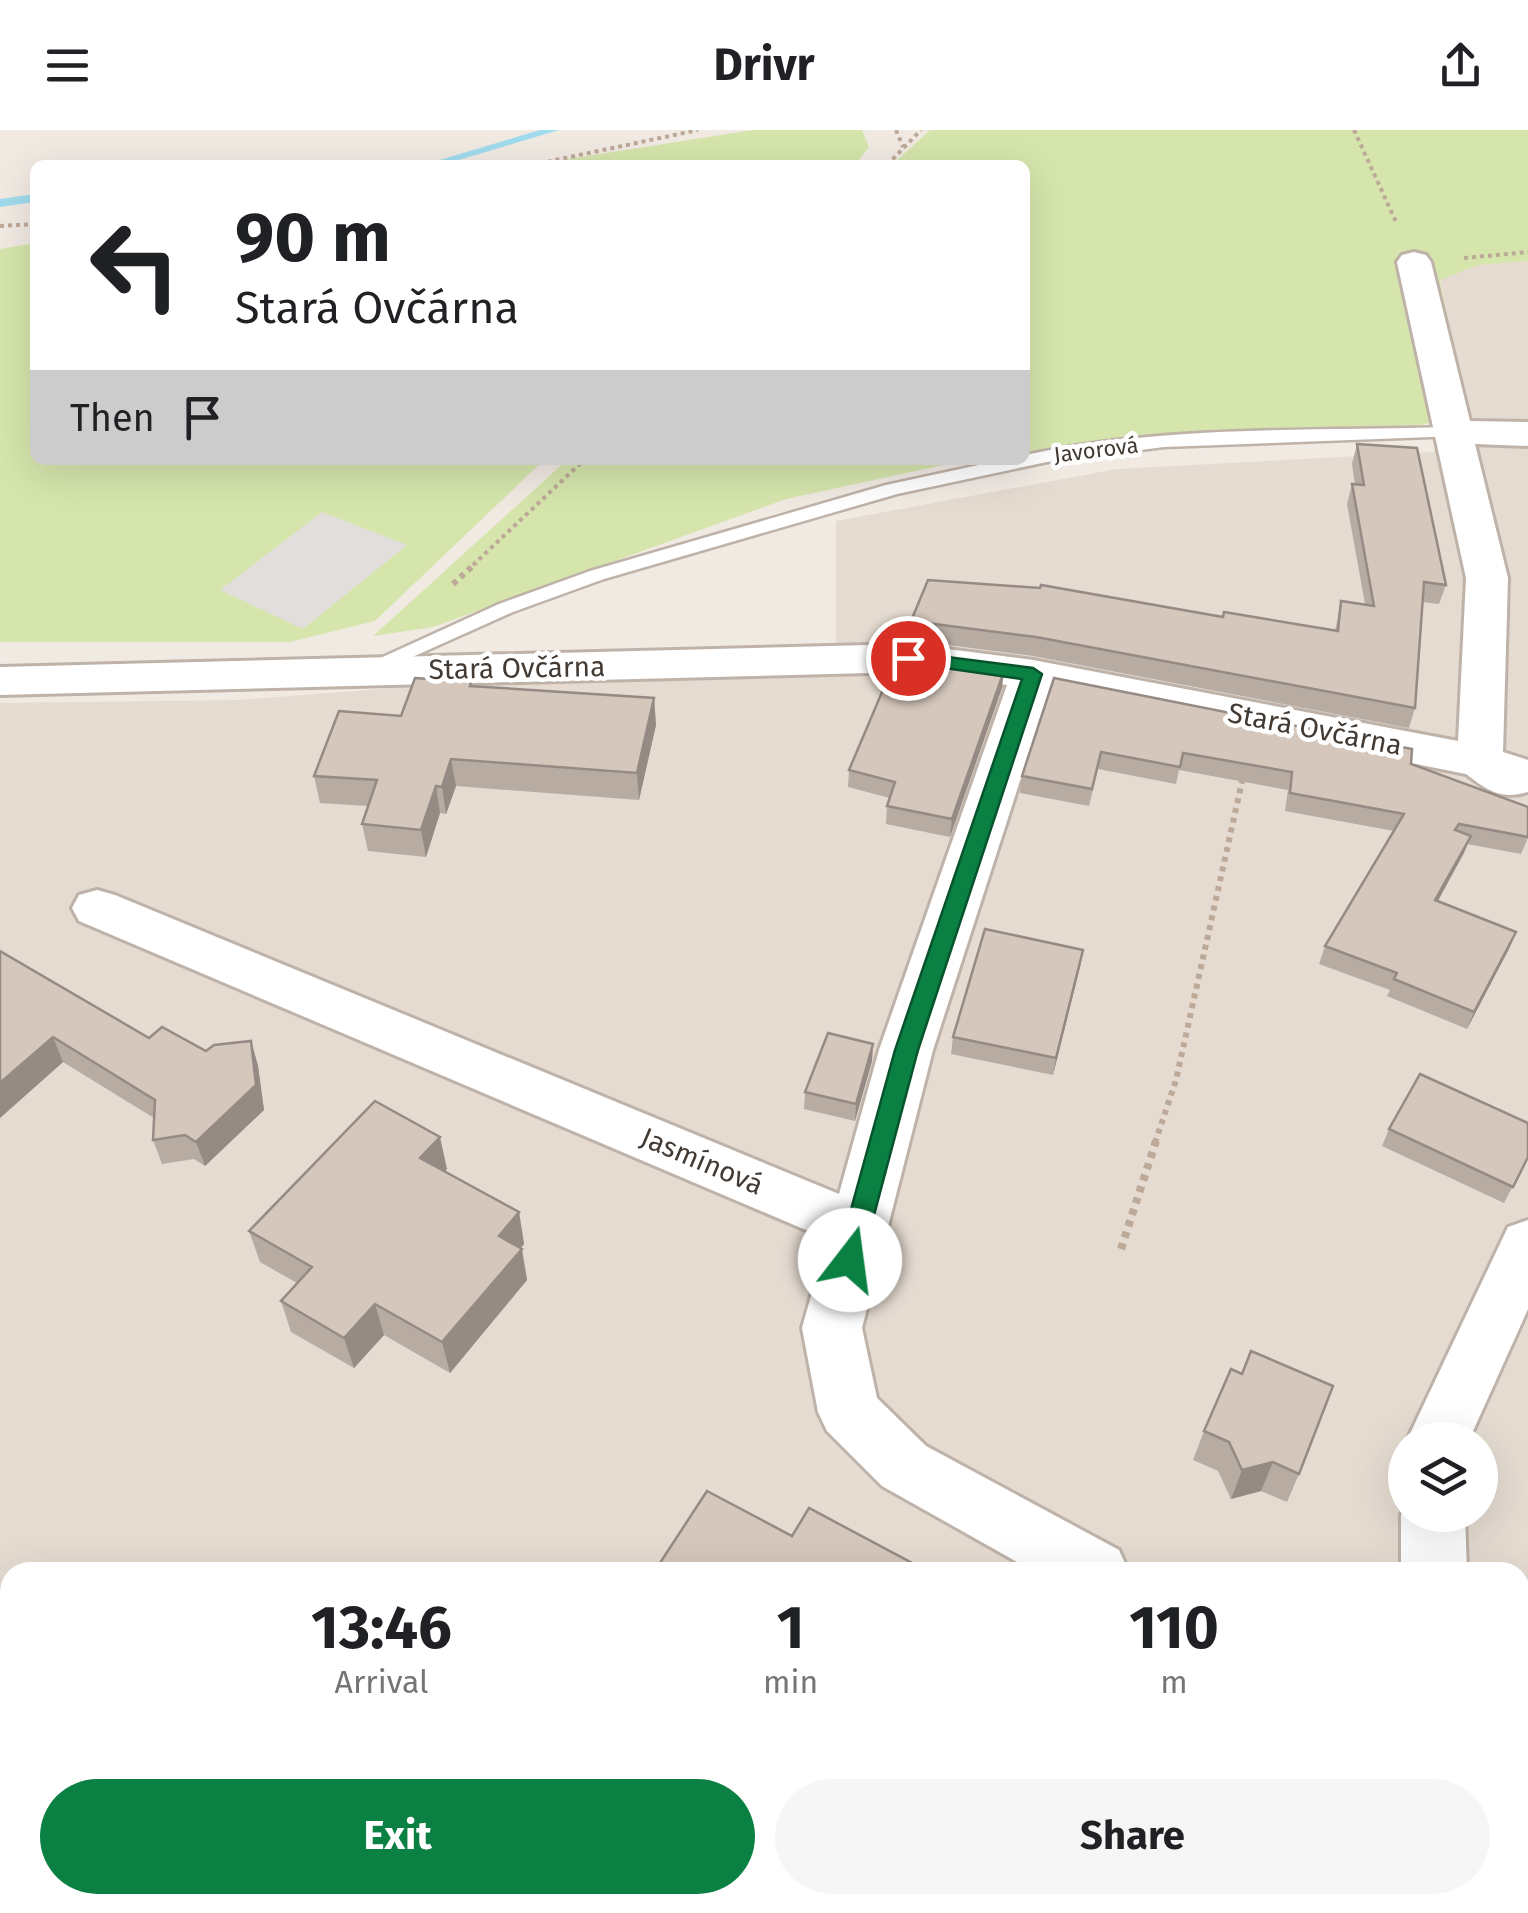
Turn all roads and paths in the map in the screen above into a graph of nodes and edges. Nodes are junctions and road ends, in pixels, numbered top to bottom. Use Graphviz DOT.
graph roads {
  1 [pos="698,130"];
  2 [pos="896,130"];
  3 [pos="922,130"];
  4 [pos="1354,130"];
  5 [pos="903,148"];
  6 [pos="556,160"];
  7 [pos="891,160"];
  8 [pos="30,224"];
  9 [pos="0,226"];
  10 [pos="1528,252"];
  11 [pos="1414,262"];
  12 [pos="1452,432"];
  13 [pos="1528,434"];
  14 [pos="1030,460"];
  15 [pos="579,465"];
  16 [pos="1005,465"];
  17 [pos="445,592"];
  18 [pos="362,671"];
  19 [pos="1033,674"];
  20 [pos="0,681"];
  21 [pos="1257,718"];
  22 [pos="1480,761"];
  23 [pos="1528,776"];
  24 [pos="1528,799"];
  25 [pos="96,908"];
  26 [pos="858,1227"];
  27 [pos="1528,1244"];
  28 [pos="1121,1249"];
  29 [pos="1446,1422"];
  30 [pos="1433,1532"];
  31 [pos="1078,1562"];
  32 [pos="1434,1562"];
  1 -- 6 [label="path"];
  2 -- 5 [label="path"];
  3 -- 5 [label="path"];
  4 -- 11 [label="path"];
  5 -- 7 [label="path"];
  8 -- 9 [label="path"];
  10 -- 11 [label="path"];
  11 -- 12 [label="street"];
  12 -- 13 [label="street, Javorová"];
  12 -- 14 [label="lane, Javorová"];
  12 -- 22 [label="street"];
  15 -- 17 [label="path"];
  16 -- 18 [label="lane, Javorová"];
  18 -- 19 [label="street, Stará Ovčárna"];
  18 -- 20 [label="street, Stará Ovčárna"];
  19 -- 21 [label="street, Stará Ovčárna"];
  19 -- 26 [label="street"];
  21 -- 22 [label="street, Stará Ovčárna"];
  21 -- 28 [label="path"];
  22 -- 23 [label="street, Stará Ovčárna"];
  22 -- 24 [label="street, Stará Ovčárna"];
  25 -- 26 [label="street, Jasmínová"];
  26 -- 31 [label="street"];
  27 -- 29 [label="street"];
  30 -- 32 [label="street"];
}
